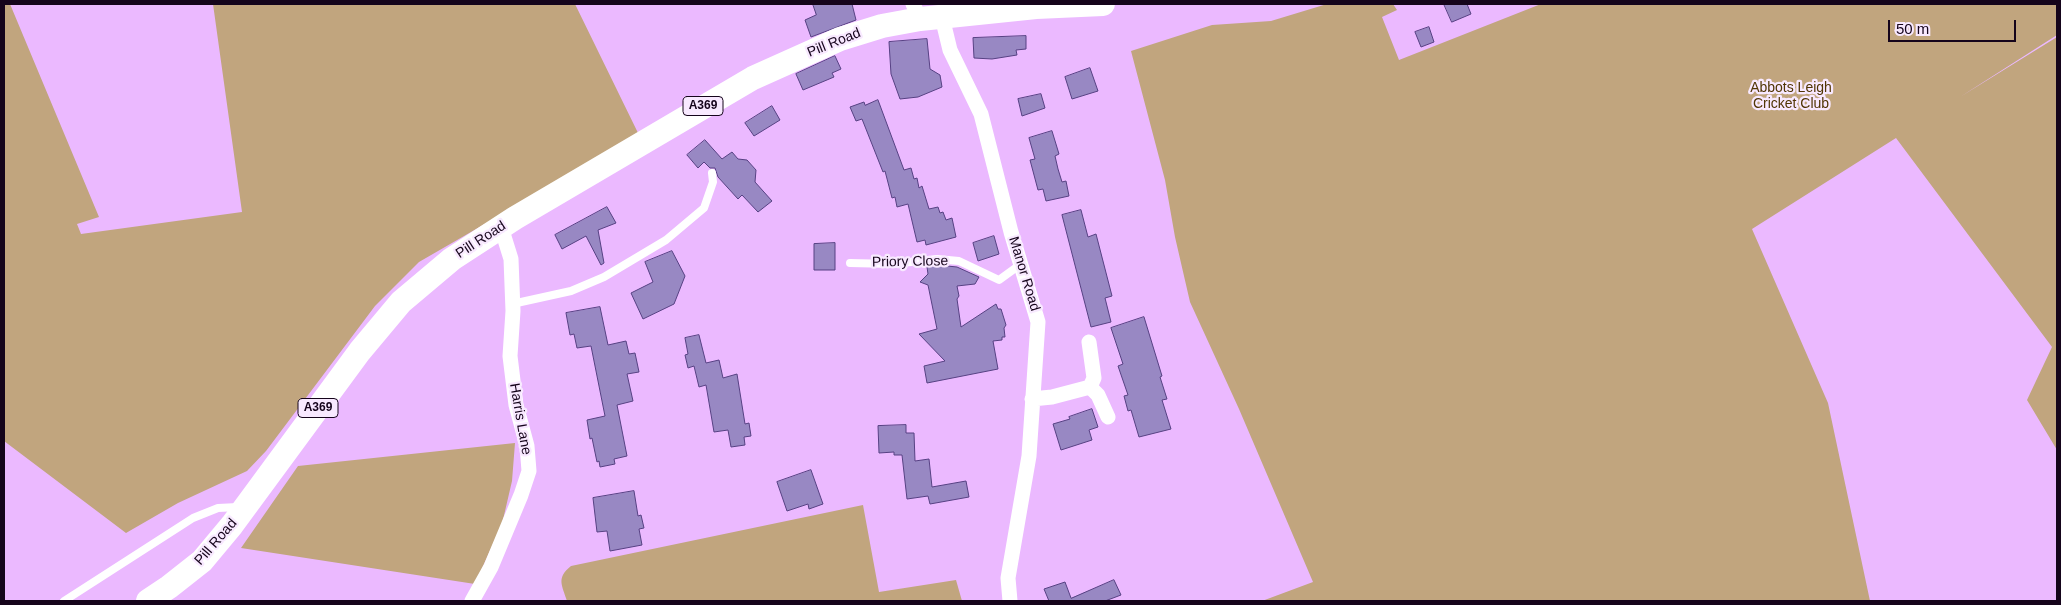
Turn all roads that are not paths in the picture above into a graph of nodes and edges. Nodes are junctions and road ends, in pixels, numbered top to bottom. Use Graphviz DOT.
graph roads {
  1 [pos="1103,4"];
  2 [pos="925,13"];
  3 [pos="712,173"];
  4 [pos="501,227"];
  5 [pos="850,263"];
  6 [pos="1021,264"];
  7 [pos="512,304"];
  8 [pos="1089,342"];
  9 [pos="1090,387"];
  10 [pos="1032,400"];
  11 [pos="1108,417"];
  12 [pos="246,506"];
  13 [pos="64,601"];
  14 [pos="148,601"];
  15 [pos="472,601"];
  16 [pos="1010,601"];
  1 -- 2 [label="main road, A369"];
  2 -- 4 [label="main road, Pill Road / A369"];
  2 -- 6 [label="street, Manor Road"];
  3 -- 7 [label="lane"];
  4 -- 7 [label="street, Harris Lane"];
  4 -- 12 [label="main road, Pill Road / A369"];
  5 -- 6 [label="lane, Priory Close"];
  6 -- 10 [label="street, Manor Road"];
  7 -- 15 [label="street, Harris Lane"];
  8 -- 9 [label="street"];
  9 -- 10 [label="street"];
  9 -- 11 [label="street"];
  10 -- 16 [label="street, Manor Road"];
  12 -- 13 [label="lane"];
  12 -- 14 [label="main road, Pill Road / A369"];
}
